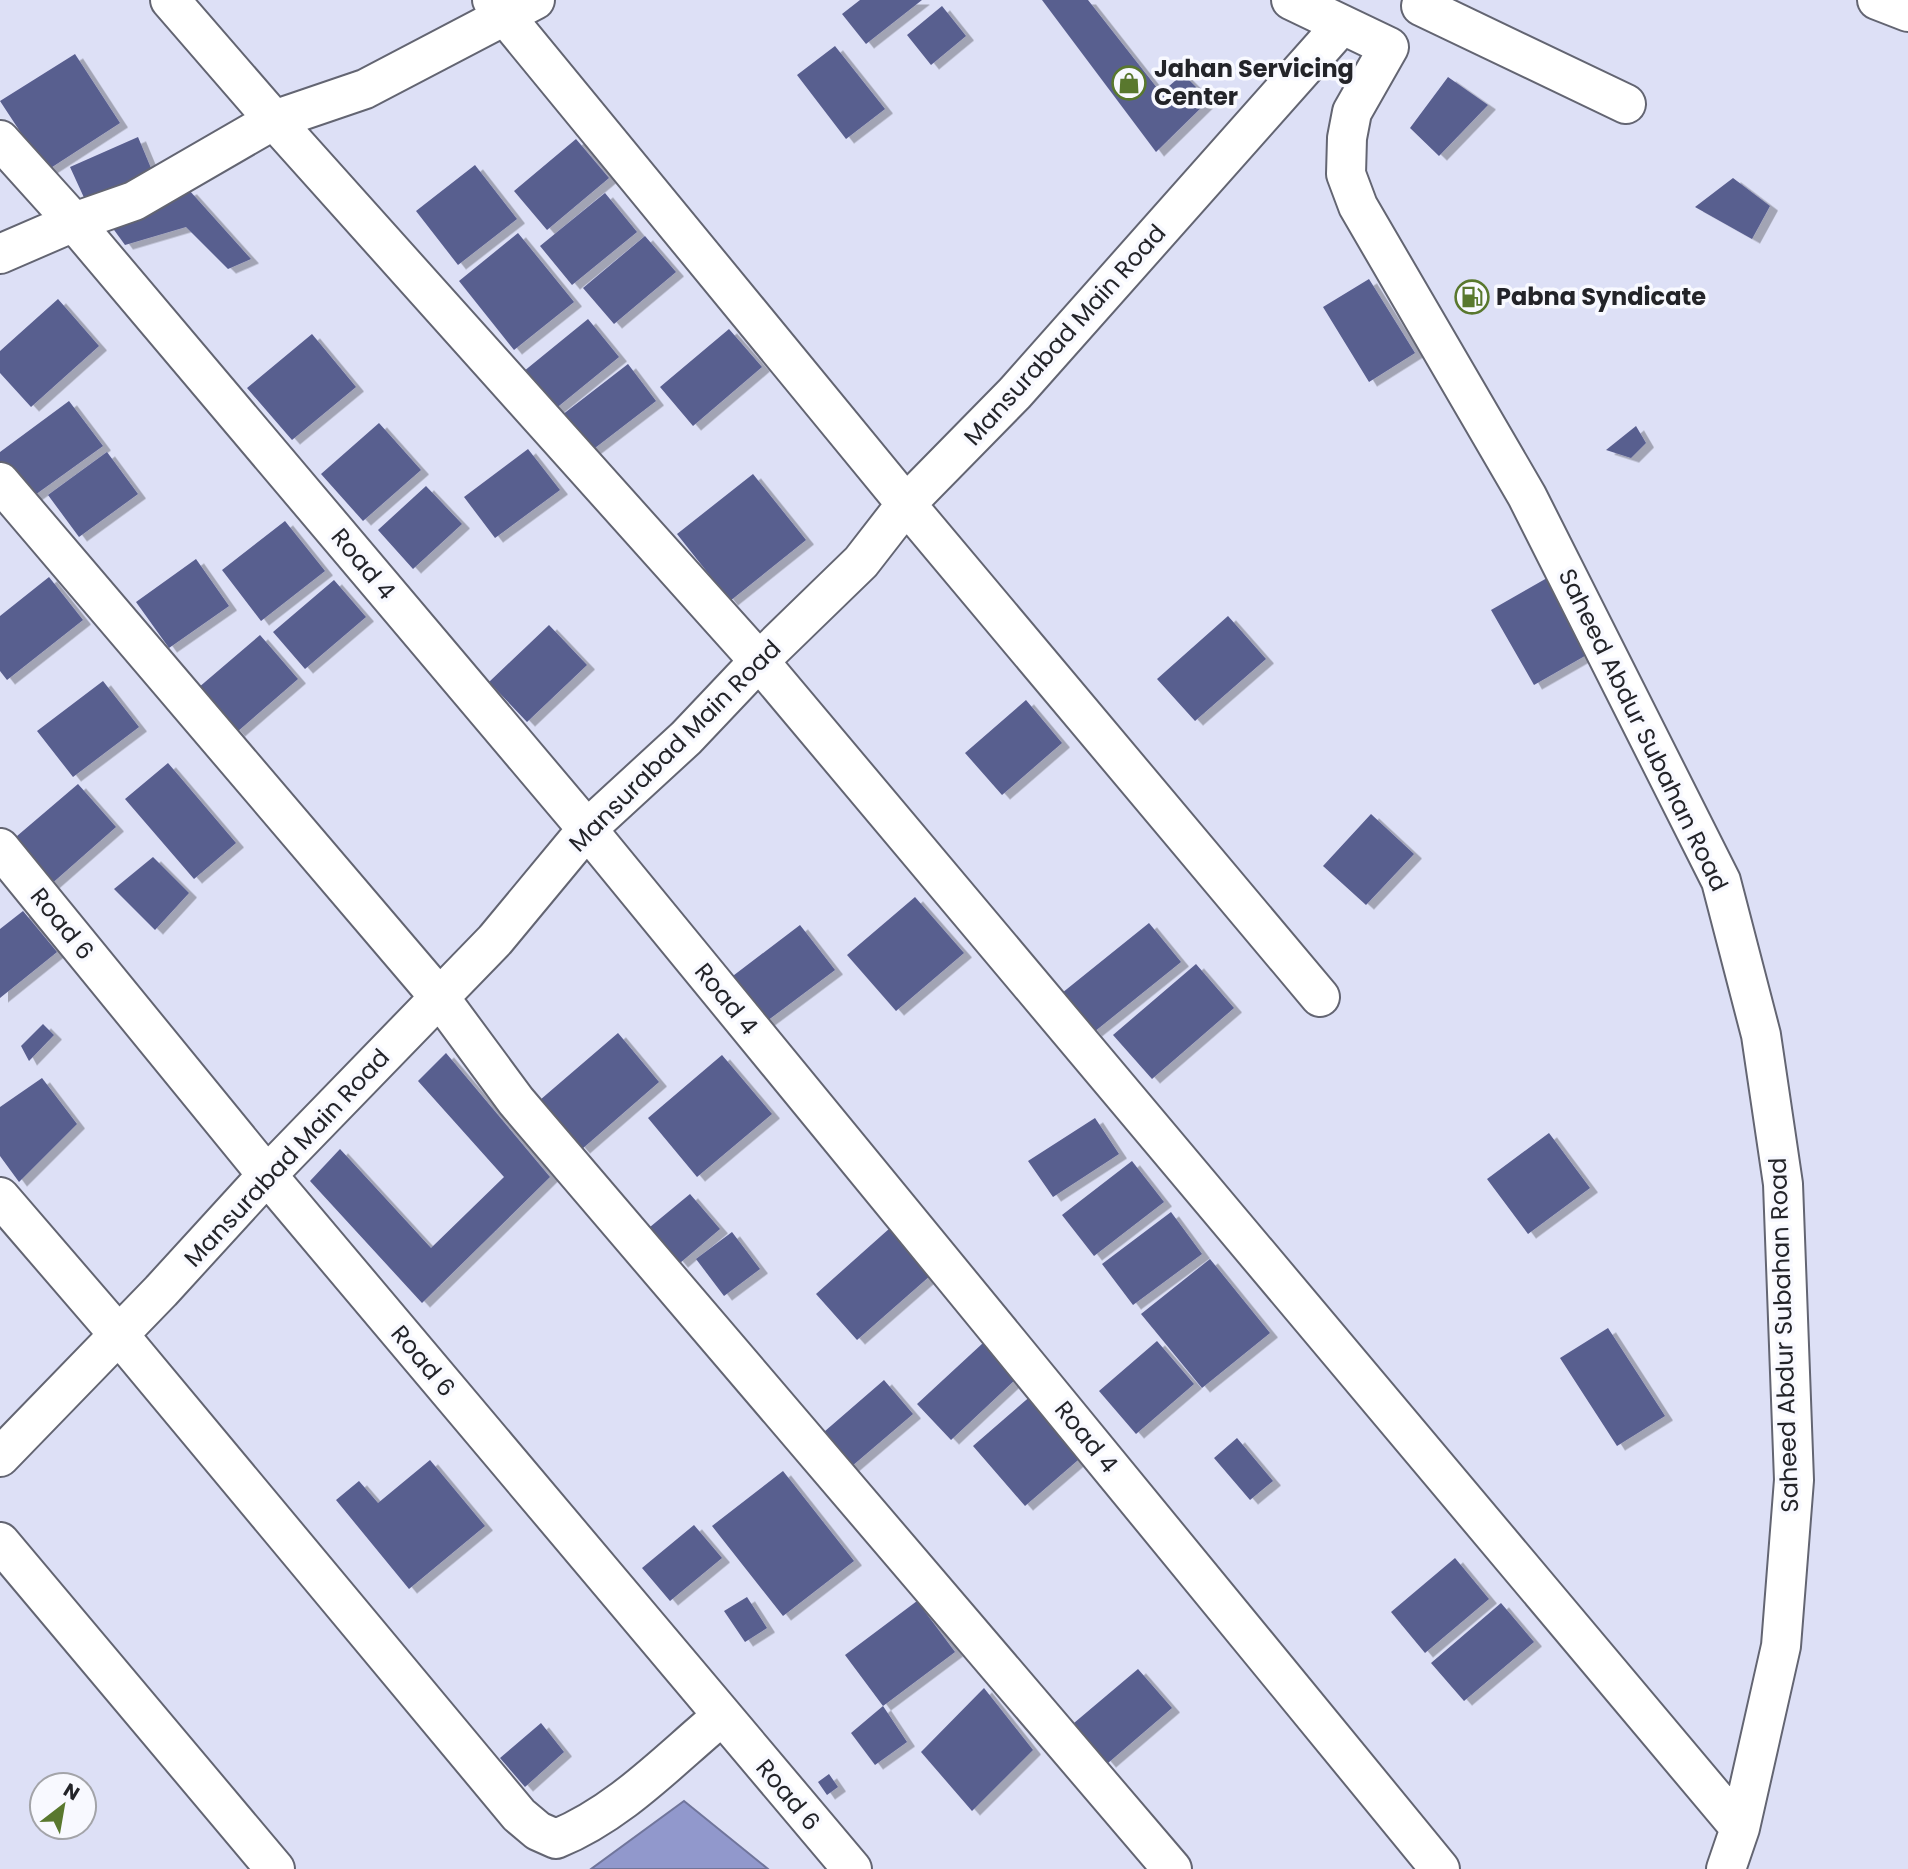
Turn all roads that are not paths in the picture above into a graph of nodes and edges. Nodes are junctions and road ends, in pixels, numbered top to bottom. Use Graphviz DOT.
graph roads {
  1 [pos="170,0"];
  2 [pos="1291,0"];
  3 [pos="1877,0"];
  4 [pos="1424,3"];
  5 [pos="511,5"];
  6 [pos="1908,12"];
  7 [pos="1341,26"];
  8 [pos="1389,47"];
  9 [pos="1626,104"];
  10 [pos="274,120"];
  11 [pos="0,140"];
  12 [pos="74,222"];
  13 [pos="0,254"];
  14 [pos="0,482"];
  15 [pos="906,504"];
  16 [pos="759,661"];
  17 [pos="587,829"];
  18 [pos="0,848"];
  19 [pos="1320,997"];
  20 [pos="439,998"];
  21 [pos="267,1175"];
  22 [pos="0,1197"];
  23 [pos="119,1335"];
  24 [pos="0,1457"];
  25 [pos="0,1542"];
  26 [pos="722,1716"];
  27 [pos="1740,1828"];
  28 [pos="275,1869"];
  29 [pos="852,1869"];
  30 [pos="1172,1869"];
  31 [pos="1440,1869"];
  32 [pos="1727,1869"];
  1 -- 10 [label="main road"];
  2 -- 7 [label="main road"];
  3 -- 6 [label="main road"];
  4 -- 8 [label="main road, Saheed Abdur Subahan Road"];
  4 -- 9 [label="main road"];
  5 -- 10 [label="main road"];
  5 -- 15 [label="main road"];
  7 -- 8 [label="main road"];
  7 -- 15 [label="main road, Mansurabad Main Road"];
  8 -- 27 [label="main road, Saheed Abdur Subahan Road"];
  10 -- 12 [label="main road"];
  10 -- 16 [label="main road"];
  11 -- 12 [label="main road, Road 4"];
  12 -- 13 [label="main road"];
  12 -- 17 [label="main road, Road 4"];
  14 -- 20 [label="main road"];
  15 -- 16 [label="main road, Mansurabad Main Road"];
  15 -- 19 [label="main road"];
  16 -- 17 [label="main road, Mansurabad Main Road"];
  16 -- 27 [label="main road"];
  17 -- 20 [label="main road, Mansurabad Main Road"];
  17 -- 31 [label="main road, Road 4"];
  18 -- 21 [label="main road, Road 6"];
  20 -- 21 [label="main road, Mansurabad Main Road"];
  20 -- 30 [label="main road"];
  21 -- 23 [label="main road, Mansurabad Main Road"];
  21 -- 26 [label="main road, Road 6"];
  22 -- 23 [label="main road"];
  23 -- 24 [label="main road, Mansurabad Main Road"];
  23 -- 26 [label="main road"];
  25 -- 28 [label="main road"];
  26 -- 29 [label="main road, Road 6"];
  27 -- 32 [label="main road, Saheed Abdur Subahan Road"];
}
